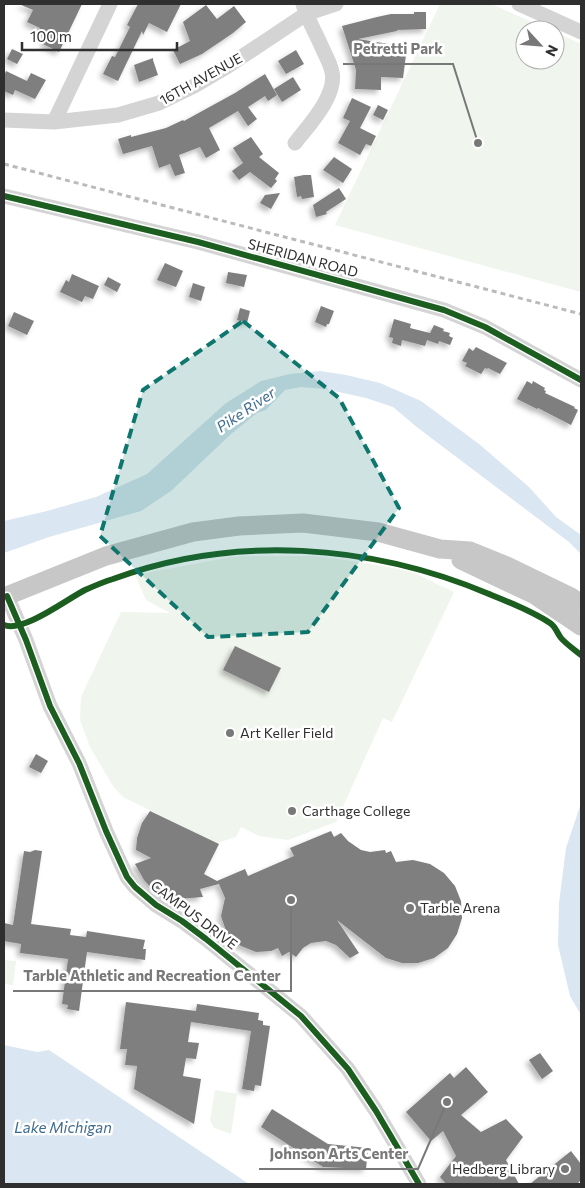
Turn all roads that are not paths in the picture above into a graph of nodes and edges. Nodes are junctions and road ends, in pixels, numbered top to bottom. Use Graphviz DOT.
graph roads {
  1 [pos="110,4"];
  2 [pos="336,4"];
  3 [pos="519,4"];
  4 [pos="304,9"];
  5 [pos="581,32"];
  6 [pos="4,120"];
  7 [pos="54,122"];
  8 [pos="295,143"];
  9 [pos="4,196"];
  10 [pos="581,380"];
  11 [pos="440,549"];
  12 [pos="5,597"];
  13 [pos="581,604"];
  14 [pos="581,626"];
  15 [pos="419,1184"];
  1 -- 7 [label="street"];
  2 -- 4 [label="street, 16TH AVENUE"];
  3 -- 5 [label="street"];
  4 -- 7 [label="street, 16TH AVENUE"];
  4 -- 8 [label="street"];
  6 -- 7 [label="street, 16TH AVENUE"];
  9 -- 10 [label="street, SHERIDAN ROAD"];
  11 -- 12 [label="main road"];
  11 -- 13 [label="main road"];
  11 -- 14 [label="main road"];
  12 -- 15 [label="street, CAMPUS DRIVE"];
}
